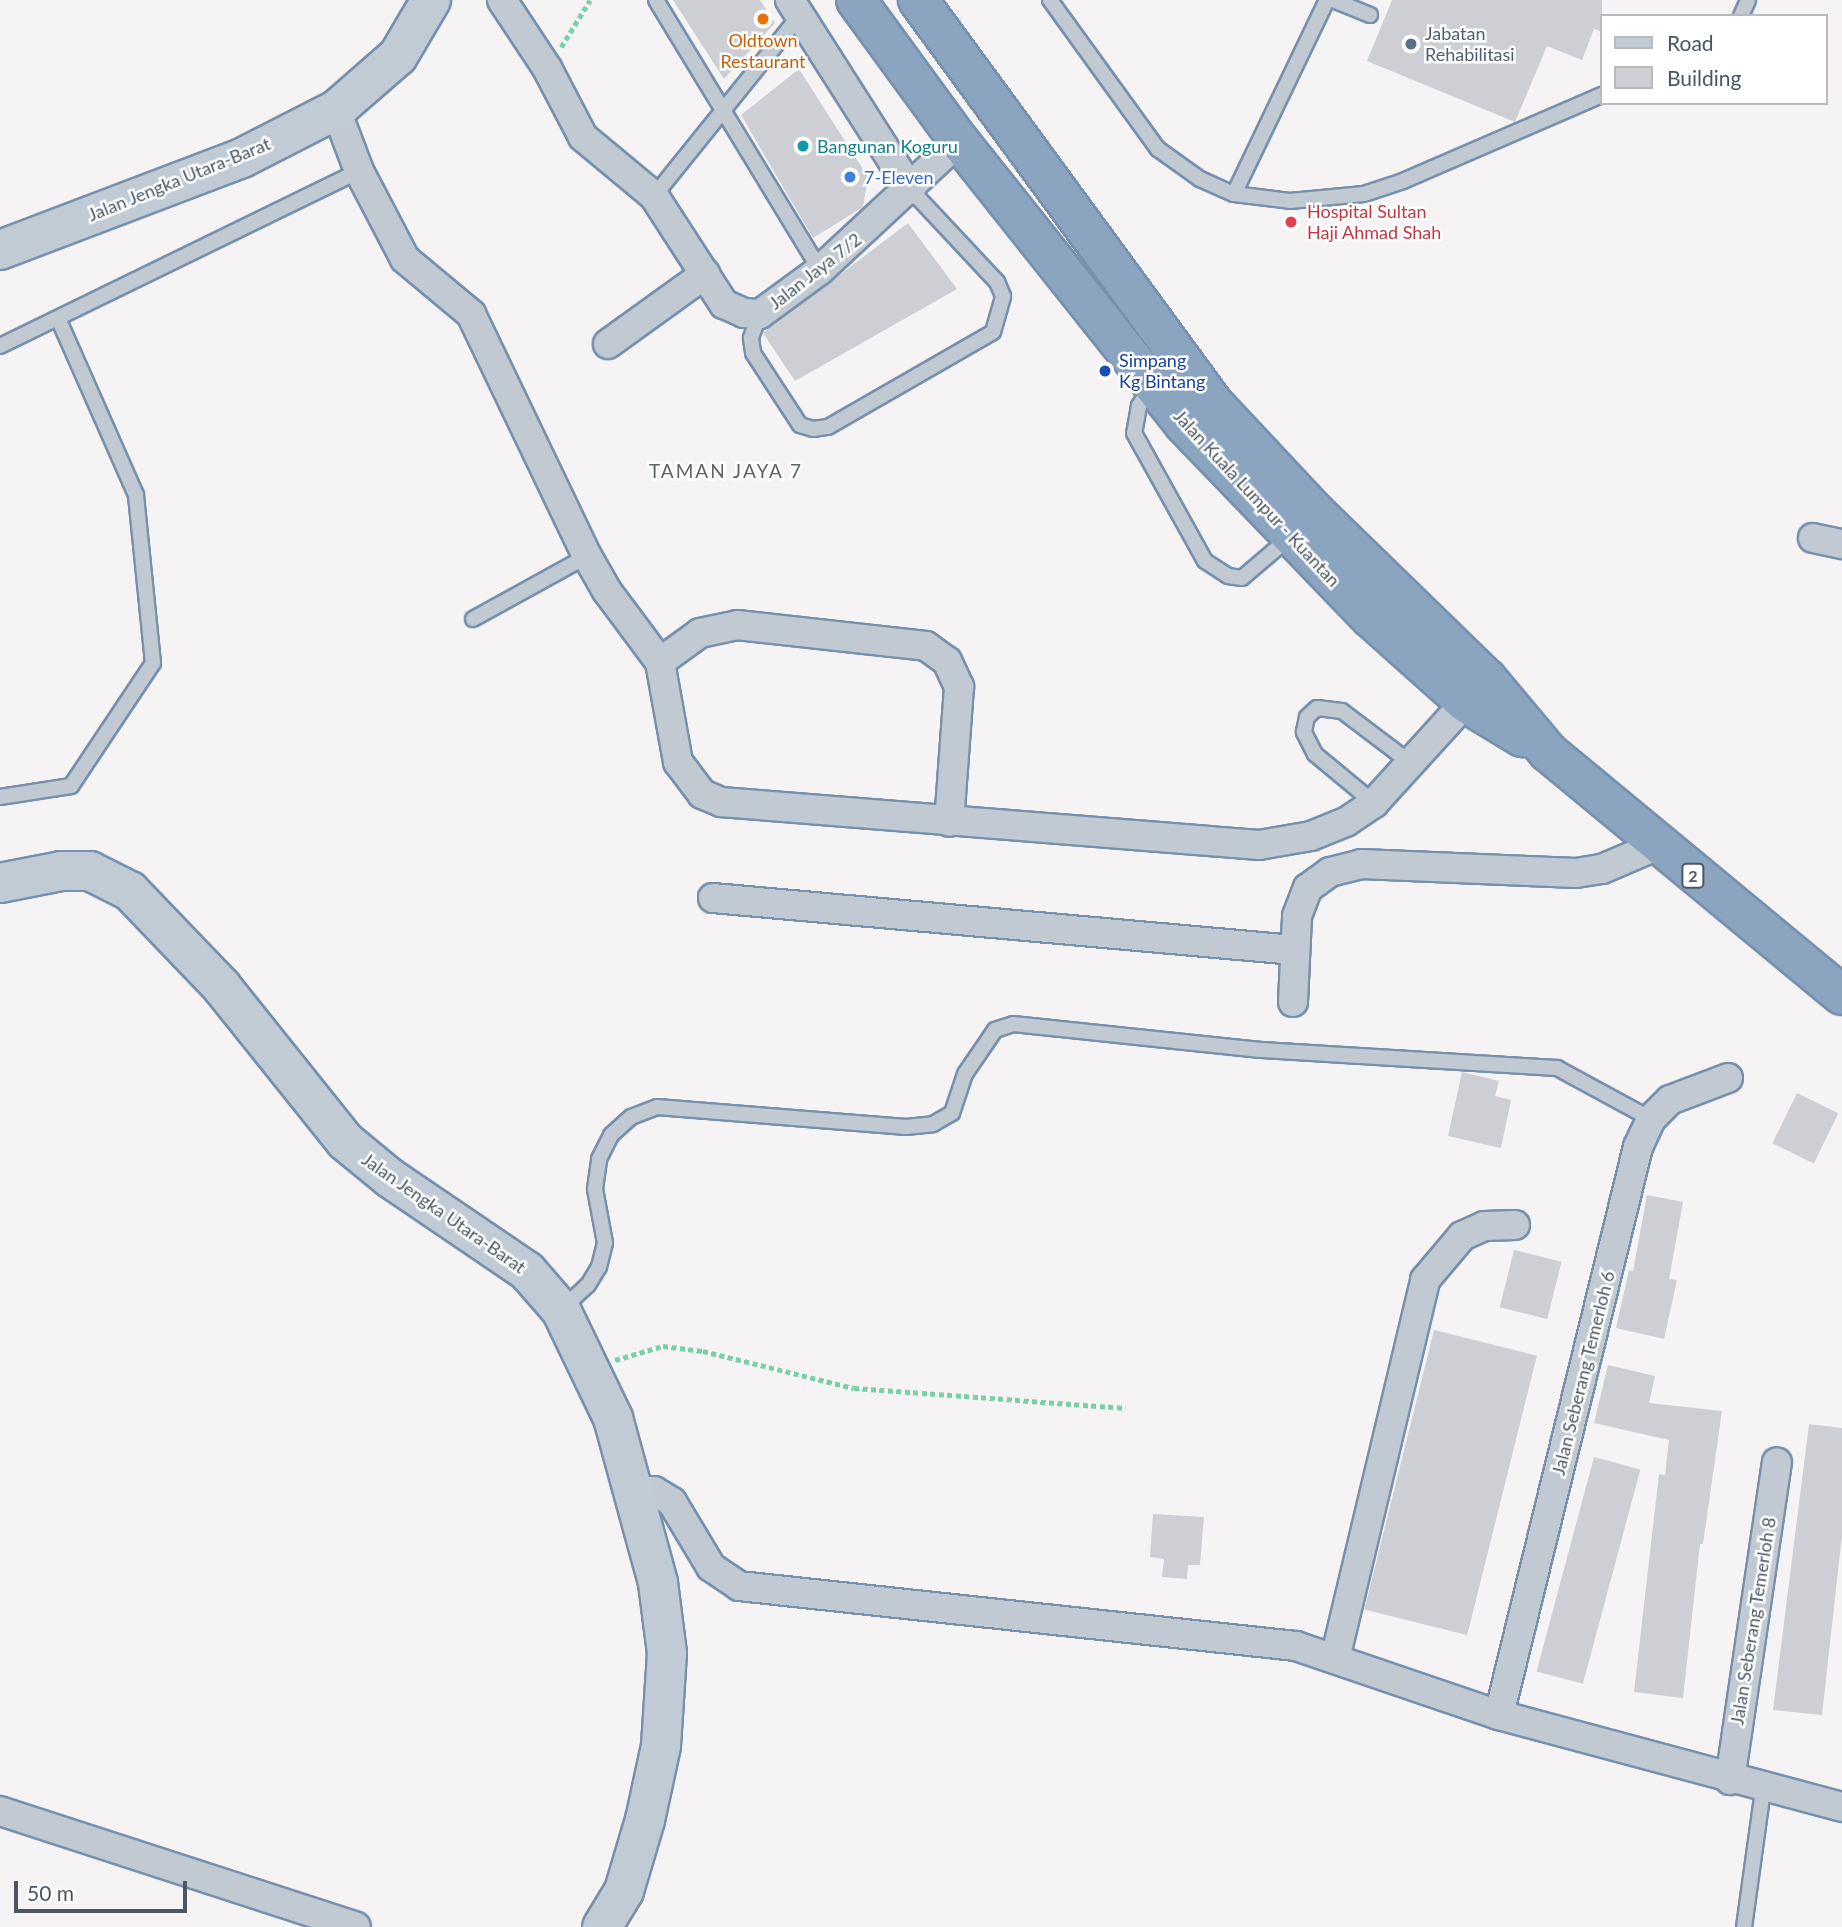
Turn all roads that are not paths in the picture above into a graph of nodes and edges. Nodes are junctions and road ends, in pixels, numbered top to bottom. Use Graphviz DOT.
graph roads {
  1 [pos="431,0"];
  2 [pos="502,0"];
  3 [pos="656,0"];
  4 [pos="856,0"];
  5 [pos="918,0"];
  6 [pos="1050,0"];
  7 [pos="1326,0"];
  8 [pos="1333,0"];
  9 [pos="795,7"];
  10 [pos="1370,15"];
  11 [pos="1601,95"];
  12 [pos="724,108"];
  13 [pos="335,110"];
  14 [pos="959,141"];
  15 [pos="359,172"];
  16 [pos="911,190"];
  17 [pos="1234,194"];
  18 [pos="654,196"];
  19 [pos="0,250"];
  20 [pos="820,270"];
  21 [pos="705,274"];
  22 [pos="760,313"];
  23 [pos="58,318"];
  24 [pos="608,344"];
  25 [pos="0,346"];
  26 [pos="1152,384"];
  27 [pos="1290,537"];
  28 [pos="1813,538"];
  29 [pos="1842,544"];
  30 [pos="587,556"];
  31 [pos="473,619"];
  32 [pos="660,662"];
  33 [pos="1476,691"];
  34 [pos="1412,764"];
  35 [pos="0,797"];
  36 [pos="1374,803"];
  37 [pos="949,822"];
  38 [pos="1656,846"];
  39 [pos="0,883"];
  40 [pos="713,898"];
  41 [pos="1295,950"];
  42 [pos="1842,995"];
  43 [pos="1293,1002"];
  44 [pos="1728,1078"];
  45 [pos="1651,1119"];
  46 [pos="1515,1225"];
  47 [pos="561,1310"];
  48 [pos="1777,1462"];
  49 [pos="634,1491"];
  50 [pos="1335,1659"];
  51 [pos="1499,1715"];
  52 [pos="1730,1780"];
  53 [pos="1763,1790"];
  54 [pos="1842,1807"];
  55 [pos="0,1811"];
  56 [pos="356,1927"];
  57 [pos="602,1927"];
  58 [pos="1744,1927"];
  1 -- 13 [label="street, Jalan Jengka Utara-Barat"];
  2 -- 18 [label="street, Jalan Jaya 7/2"];
  3 -- 12 [label="lane"];
  4 -- 14 [label="highway, Jalan Kuala Lumpur - Kuantan / 2"];
  5 -- 33 [label="highway, Jalan Kuala Lumpur - Kuantan / 2"];
  6 -- 17 [label="lane"];
  7 -- 17 [label="lane"];
  8 -- 10 [label="lane"];
  9 -- 12 [label="lane"];
  9 -- 16 [label="street"];
  11 -- 17 [label="lane"];
  12 -- 18 [label="lane"];
  12 -- 20 [label="lane"];
  13 -- 15 [label="street"];
  13 -- 19 [label="street, Jalan Jengka Utara-Barat"];
  14 -- 16 [label="street, Jalan Jaya 7/2"];
  14 -- 26 [label="highway, Jalan Kuala Lumpur - Kuantan / 2"];
  15 -- 23 [label="lane"];
  15 -- 30 [label="street"];
  16 -- 20 [label="street, Jalan Jaya 7/2"];
  16 -- 22 [label="lane"];
  18 -- 21 [label="street, Jalan Jaya 7/2"];
  20 -- 22 [label="street, Jalan Jaya 7/2"];
  21 -- 22 [label="street, Jalan Jaya 7/2"];
  21 -- 24 [label="street"];
  23 -- 25 [label="lane"];
  23 -- 35 [label="lane"];
  26 -- 27 [label="highway, Jalan Kuala Lumpur - Kuantan / 2"];
  26 -- 27 [label="lane"];
  27 -- 33 [label="highway, Jalan Kuala Lumpur - Kuantan / 2"];
  28 -- 29 [label="street"];
  30 -- 31 [label="lane"];
  30 -- 32 [label="street"];
  32 -- 37 [label="street"];
  32 -- 37 [label="street"];
  33 -- 34 [label="street"];
  33 -- 38 [label="highway, Jalan Kuala Lumpur - Kuantan / 2"];
  34 -- 36 [label="street"];
  34 -- 36 [label="lane"];
  36 -- 37 [label="street"];
  38 -- 41 [label="street"];
  38 -- 42 [label="highway, Jalan Kuala Lumpur - Kuantan / 2"];
  39 -- 47 [label="street, Jalan Jengka Utara-Barat"];
  40 -- 41 [label="street"];
  41 -- 43 [label="street"];
  44 -- 45 [label="street, Jalan Seberang Temerloh 6"];
  45 -- 47 [label="lane"];
  45 -- 51 [label="street, Jalan Seberang Temerloh 6"];
  46 -- 50 [label="street"];
  47 -- 49 [label="street, Jalan Jengka Utara-Barat"];
  48 -- 52 [label="street, Jalan Seberang Temerloh 8"];
  49 -- 50 [label="street"];
  49 -- 57 [label="street, Jalan Jengka Utara-Barat"];
  50 -- 51 [label="street"];
  51 -- 52 [label="street"];
  52 -- 53 [label="street"];
  53 -- 54 [label="street"];
  53 -- 58 [label="lane"];
  55 -- 56 [label="street"];
}
